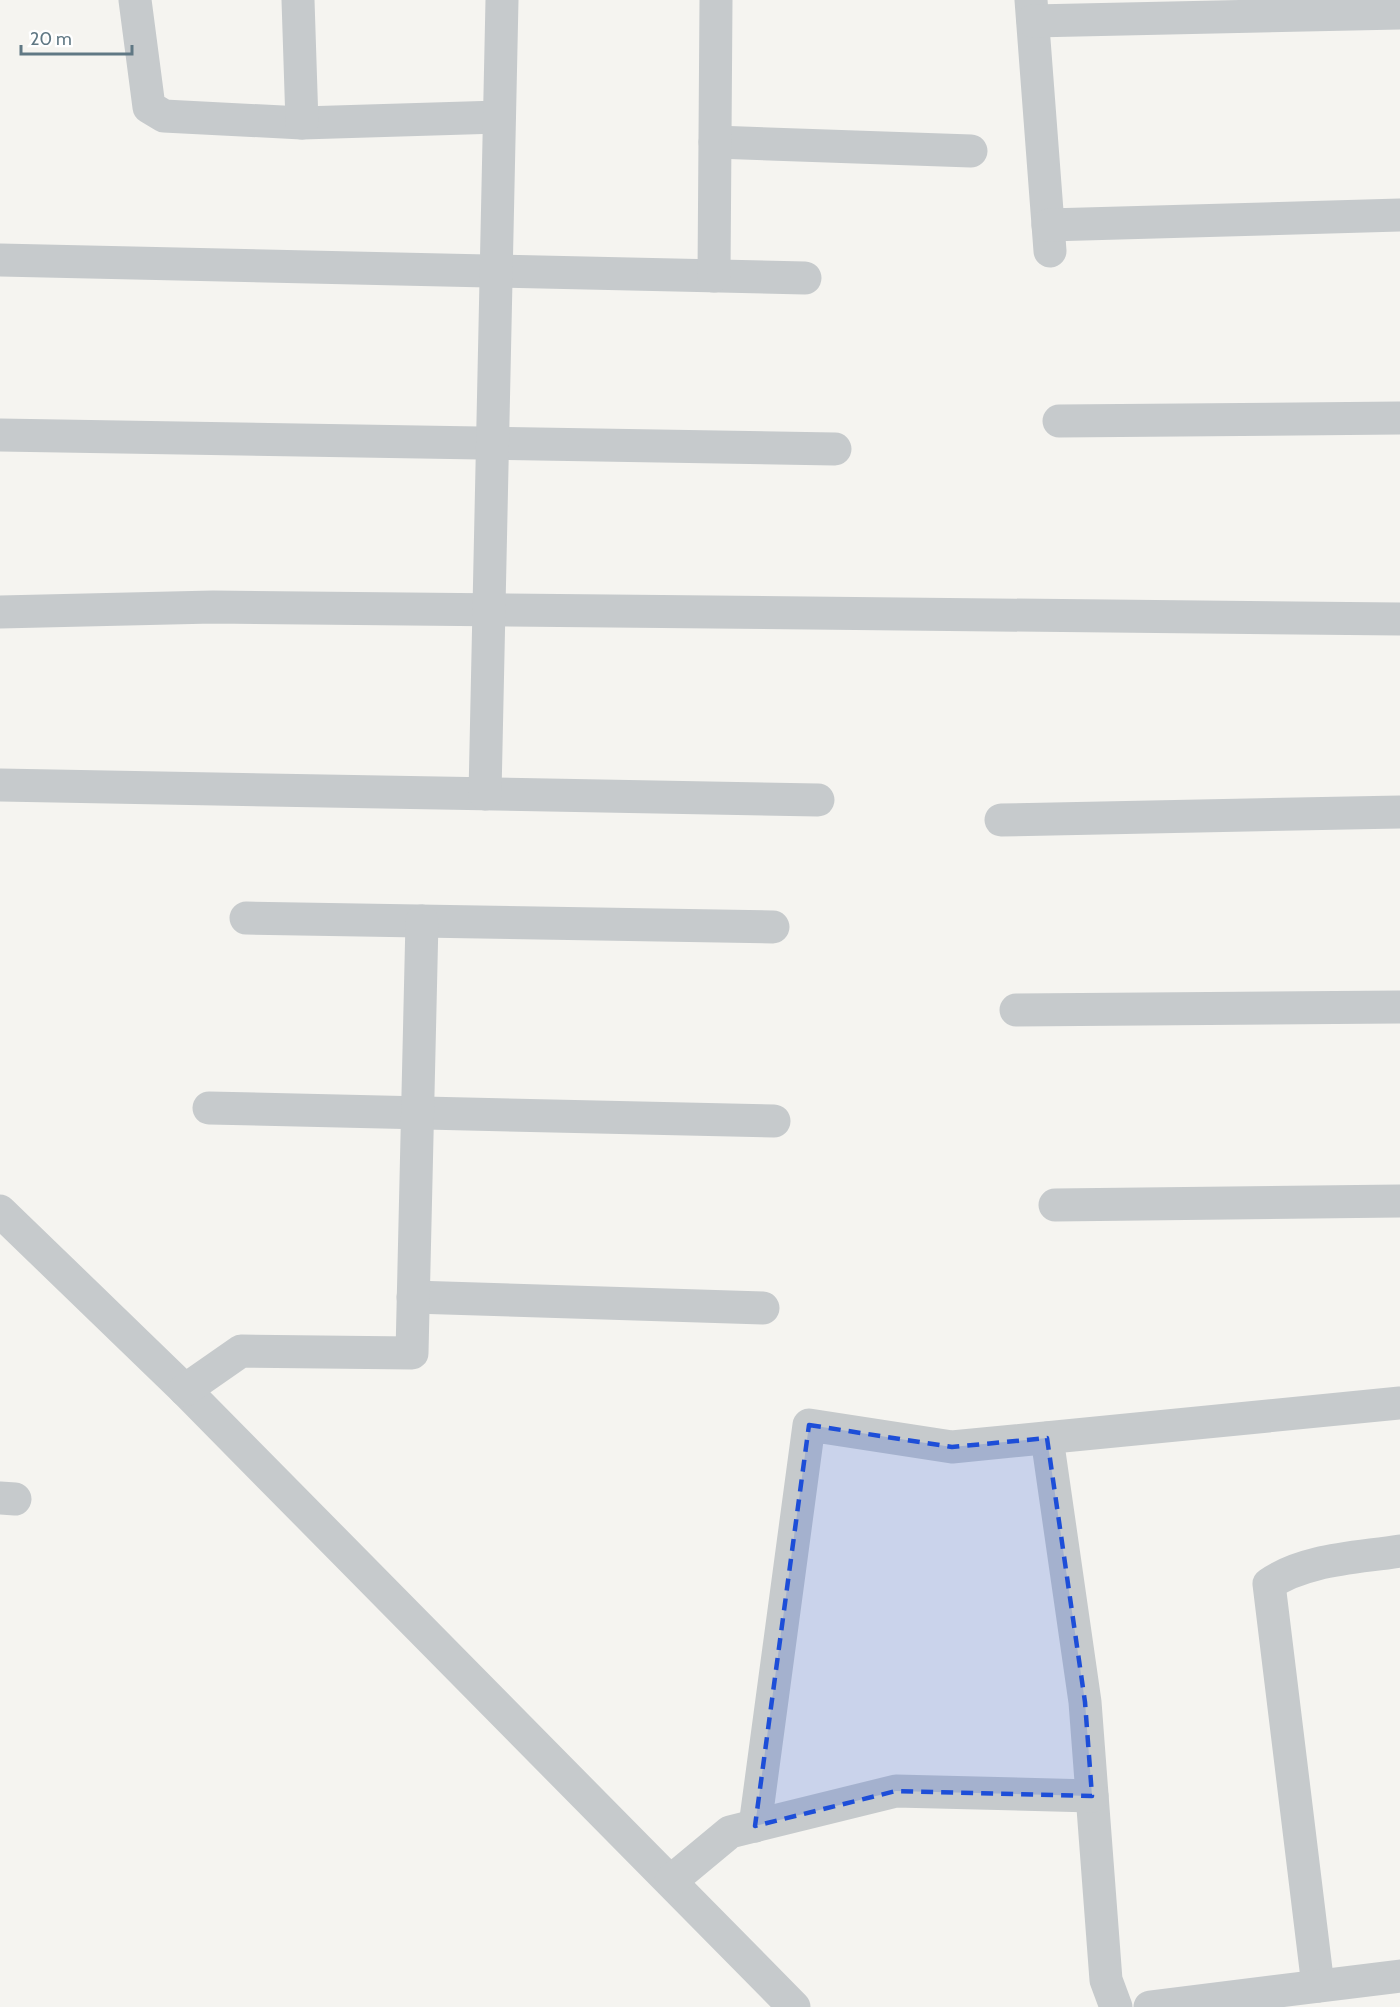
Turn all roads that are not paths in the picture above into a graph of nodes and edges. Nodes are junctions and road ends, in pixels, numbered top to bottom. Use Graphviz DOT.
graph roads {
  1 [pos="135,0"];
  2 [pos="298,0"];
  3 [pos="502,0"];
  4 [pos="716,0"];
  5 [pos="1221,9"];
  6 [pos="1032,10"];
  7 [pos="1400,13"];
  8 [pos="499,117"];
  9 [pos="302,123"];
  10 [pos="715,142"];
  11 [pos="971,151"];
  12 [pos="1400,214"];
  13 [pos="0,260"];
  14 [pos="495,271"];
  15 [pos="714,276"];
  16 [pos="806,278"];
  17 [pos="1400,418"];
  18 [pos="1059,421"];
  19 [pos="0,435"];
  20 [pos="491,443"];
  21 [pos="835,449"];
  22 [pos="488,610"];
  23 [pos="0,612"];
  24 [pos="1400,619"];
  25 [pos="0,785"];
  26 [pos="485,794"];
  27 [pos="818,800"];
  28 [pos="1400,812"];
  29 [pos="1001,820"];
  30 [pos="246,918"];
  31 [pos="422,921"];
  32 [pos="773,927"];
  33 [pos="1400,1007"];
  34 [pos="1016,1010"];
  35 [pos="209,1108"];
  36 [pos="418,1113"];
  37 [pos="774,1121"];
  38 [pos="1400,1202"];
  39 [pos="1055,1205"];
  40 [pos="0,1211"];
  41 [pos="413,1297"];
  42 [pos="763,1308"];
  43 [pos="185,1390"];
  44 [pos="1400,1403"];
  45 [pos="1047,1438"];
  46 [pos="1400,1551"];
  47 [pos="1092,1796"];
  48 [pos="755,1826"];
  49 [pos="671,1881"];
  50 [pos="1400,1976"];
  51 [pos="1318,1986"];
  52 [pos="794,2007"];
  53 [pos="1116,2007"];
  54 [pos="1149,2007"];
  1 -- 9 [label="street"];
  2 -- 9 [label="street"];
  3 -- 8 [label="street"];
  4 -- 10 [label="street"];
  5 -- 6 [label="street"];
  5 -- 7 [label="street"];
  6 -- 12 [label="street"];
  8 -- 9 [label="street"];
  8 -- 14 [label="street"];
  10 -- 11 [label="street"];
  10 -- 15 [label="street"];
  13 -- 14 [label="street"];
  14 -- 15 [label="street"];
  14 -- 20 [label="street"];
  15 -- 16 [label="street"];
  17 -- 18 [label="street"];
  19 -- 20 [label="street"];
  20 -- 21 [label="street"];
  20 -- 22 [label="street"];
  22 -- 23 [label="street"];
  22 -- 24 [label="street"];
  22 -- 26 [label="street"];
  25 -- 26 [label="street"];
  26 -- 27 [label="street"];
  28 -- 29 [label="street"];
  30 -- 31 [label="street"];
  31 -- 32 [label="street"];
  31 -- 36 [label="street"];
  33 -- 34 [label="street"];
  35 -- 36 [label="street"];
  36 -- 37 [label="street"];
  36 -- 41 [label="street"];
  38 -- 39 [label="street"];
  40 -- 43 [label="street"];
  41 -- 42 [label="street"];
  41 -- 43 [label="street"];
  43 -- 49 [label="street"];
  44 -- 45 [label="street"];
  45 -- 47 [label="street"];
  45 -- 48 [label="street"];
  46 -- 51 [label="street"];
  47 -- 48 [label="street"];
  47 -- 53 [label="street"];
  48 -- 49 [label="street"];
  49 -- 52 [label="street"];
  50 -- 51 [label="street"];
  51 -- 54 [label="street"];
}
